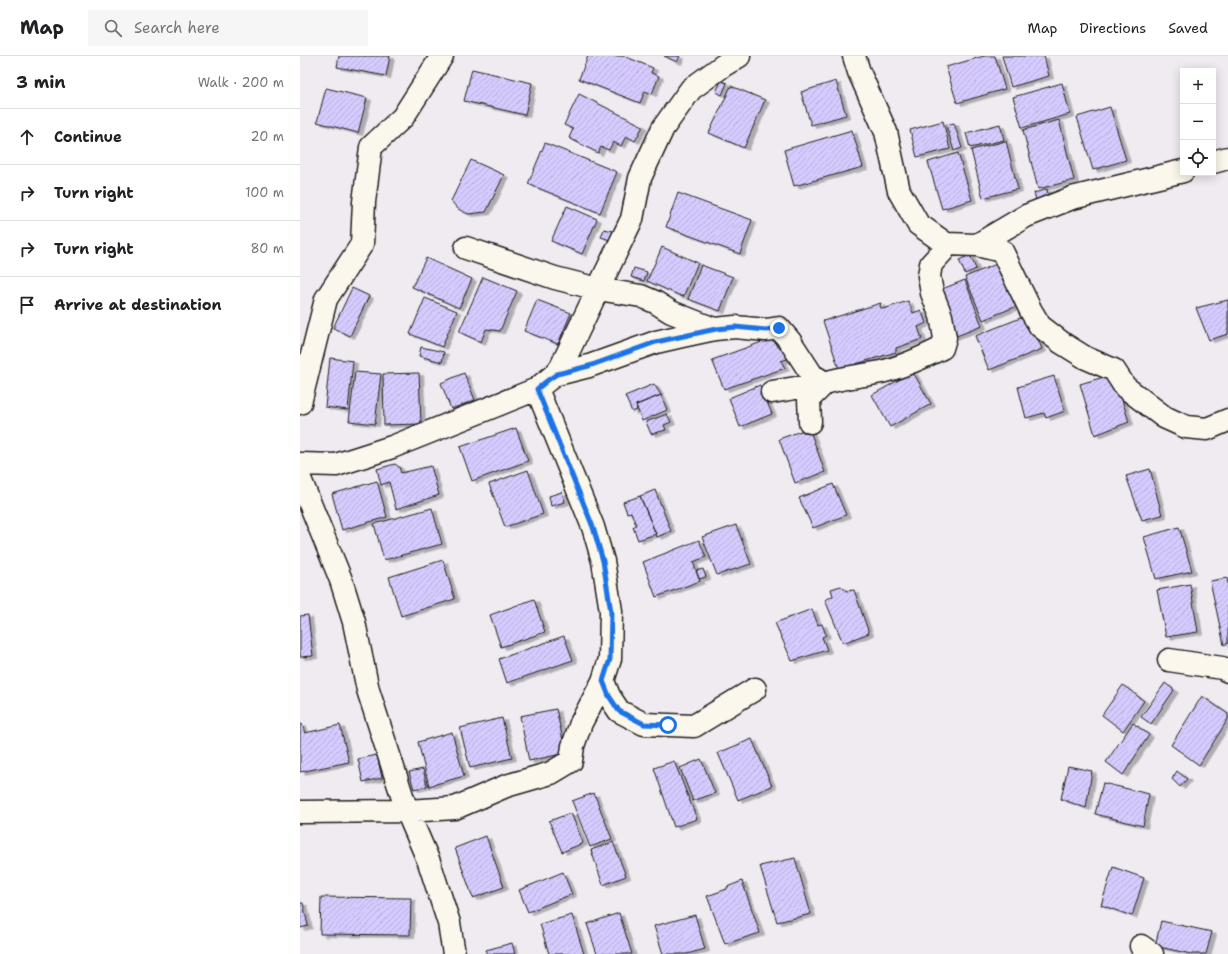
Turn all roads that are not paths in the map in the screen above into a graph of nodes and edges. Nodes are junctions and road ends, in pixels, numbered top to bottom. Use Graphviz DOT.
graph roads {
  1 [pos="442,56"];
  2 [pos="739,56"];
  3 [pos="854,56"];
  4 [pos="1228,158"];
  5 [pos="1216,161"];
  6 [pos="1180,171"];
  7 [pos="946,244"];
  8 [pos="977,245"];
  9 [pos="466,248"];
  10 [pos="598,289"];
  11 [pos="716,329"];
  12 [pos="557,374"];
  13 [pos="825,383"];
  14 [pos="537,389"];
  15 [pos="772,392"];
  16 [pos="300,403"];
  17 [pos="1228,420"];
  18 [pos="810,422"];
  19 [pos="300,464"];
  20 [pos="300,479"];
  21 [pos="1169,660"];
  22 [pos="1228,671"];
  23 [pos="603,681"];
  24 [pos="756,689"];
  25 [pos="407,811"];
  26 [pos="300,812"];
  27 [pos="454,954"];
  1 -- 16 [label="street"];
  2 -- 10 [label="street"];
  3 -- 7 [label="street"];
  4 -- 5 [label="street"];
  6 -- 8 [label="street"];
  7 -- 8 [label="street"];
  7 -- 13 [label="street"];
  8 -- 17 [label="street"];
  9 -- 10 [label="street"];
  10 -- 11 [label="street"];
  10 -- 12 [label="street"];
  11 -- 12 [label="street"];
  11 -- 13 [label="street"];
  12 -- 14 [label="street"];
  13 -- 15 [label="street"];
  13 -- 18 [label="street"];
  14 -- 19 [label="street"];
  14 -- 23 [label="street"];
  20 -- 25 [label="street"];
  21 -- 22 [label="street"];
  23 -- 24 [label="street"];
  23 -- 25 [label="street"];
  25 -- 26 [label="street"];
  25 -- 27 [label="street"];
}
